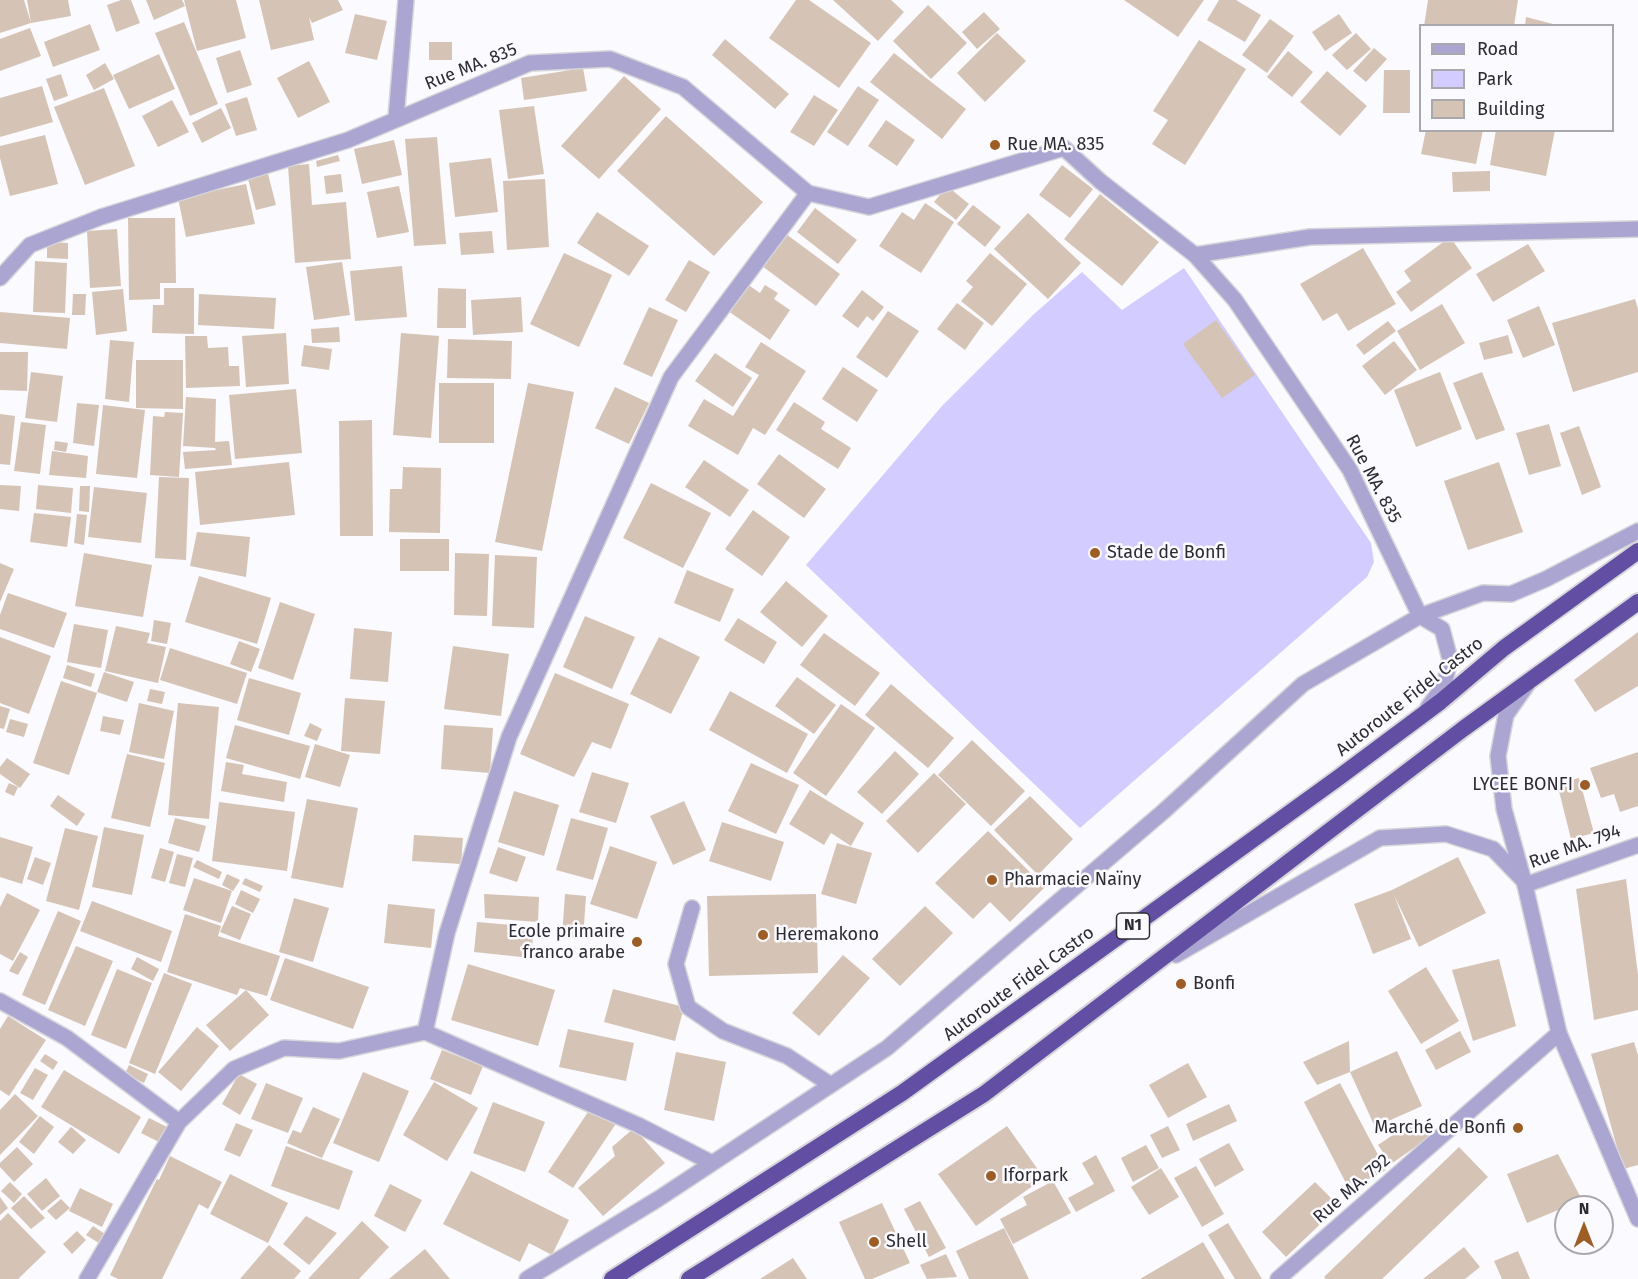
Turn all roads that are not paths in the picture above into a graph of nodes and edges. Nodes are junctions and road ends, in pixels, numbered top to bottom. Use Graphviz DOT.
graph roads {
  1 [pos="406,0"];
  2 [pos="396,118"];
  3 [pos="808,193"];
  4 [pos="1638,229"];
  5 [pos="1195,255"];
  6 [pos="0,278"];
  7 [pos="1638,531"];
  8 [pos="1638,551"];
  9 [pos="1638,602"];
  10 [pos="1420,616"];
  11 [pos="1531,680"];
  12 [pos="1421,716"];
  13 [pos="1638,845"];
  14 [pos="1525,883"];
  15 [pos="692,908"];
  16 [pos="1132,980"];
  17 [pos="0,1001"];
  18 [pos="425,1032"];
  19 [pos="1559,1033"];
  20 [pos="831,1085"];
  21 [pos="179,1122"];
  22 [pos="712,1163"];
  23 [pos="1638,1219"];
  24 [pos="87,1279"];
  25 [pos="527,1279"];
  26 [pos="612,1279"];
  27 [pos="688,1279"];
  28 [pos="1278,1279"];
  1 -- 2 [label="street"];
  2 -- 3 [label="street, Rue MA. 835"];
  2 -- 6 [label="street, Rue MA. 835"];
  3 -- 5 [label="street, Rue MA. 835"];
  3 -- 18 [label="street"];
  4 -- 5 [label="street"];
  5 -- 10 [label="street, Rue MA. 835"];
  7 -- 10 [label="street"];
  8 -- 12 [label="highway, Autoroute Fidel Castro / N1"];
  9 -- 11 [label="highway, N1"];
  10 -- 12 [label="street"];
  10 -- 20 [label="street"];
  11 -- 14 [label="street"];
  11 -- 16 [label="highway, N1"];
  12 -- 26 [label="highway, Autoroute Fidel Castro / N1"];
  13 -- 14 [label="street, Rue MA. 794"];
  14 -- 16 [label="street"];
  14 -- 19 [label="street"];
  15 -- 20 [label="street"];
  16 -- 27 [label="highway, N1"];
  17 -- 21 [label="street"];
  18 -- 21 [label="street"];
  18 -- 22 [label="street"];
  19 -- 23 [label="street"];
  19 -- 28 [label="street, Rue MA. 792"];
  20 -- 22 [label="street"];
  21 -- 24 [label="street"];
  22 -- 25 [label="street"];
}
